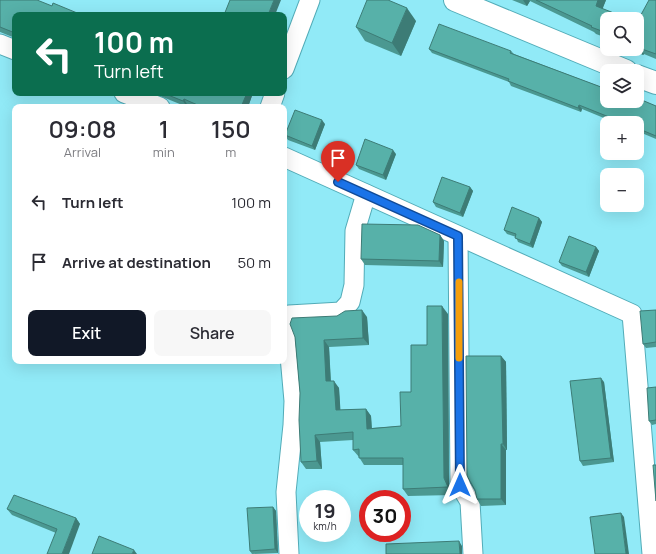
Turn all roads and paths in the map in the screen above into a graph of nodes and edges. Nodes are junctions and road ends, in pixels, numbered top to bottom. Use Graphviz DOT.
graph roads {
  1 [pos="310,0"];
  2 [pos="455,0"];
  3 [pos="0,44"];
  4 [pos="12,49"];
  5 [pos="287,61"];
  6 [pos="609,64"];
  7 [pos="644,79"];
  8 [pos="656,84"];
  9 [pos="132,96"];
  10 [pos="152,104"];
  11 [pos="287,158"];
  12 [pos="366,194"];
  13 [pos="458,236"];
  14 [pos="287,324"];
  15 [pos="287,340"];
  16 [pos="289,554"];
  17 [pos="473,554"];
  18 [pos="652,554"];
  1 -- 5 [label="street"];
  2 -- 6 [label="main road"];
  3 -- 4 [label="street"];
  7 -- 8 [label="main road"];
  9 -- 10 [label="street"];
  11 -- 12 [label="street"];
  12 -- 13 [label="street"];
  12 -- 14 [label="street"];
  13 -- 17 [label="street"];
  13 -- 18 [label="street"];
  15 -- 16 [label="street"];
}
